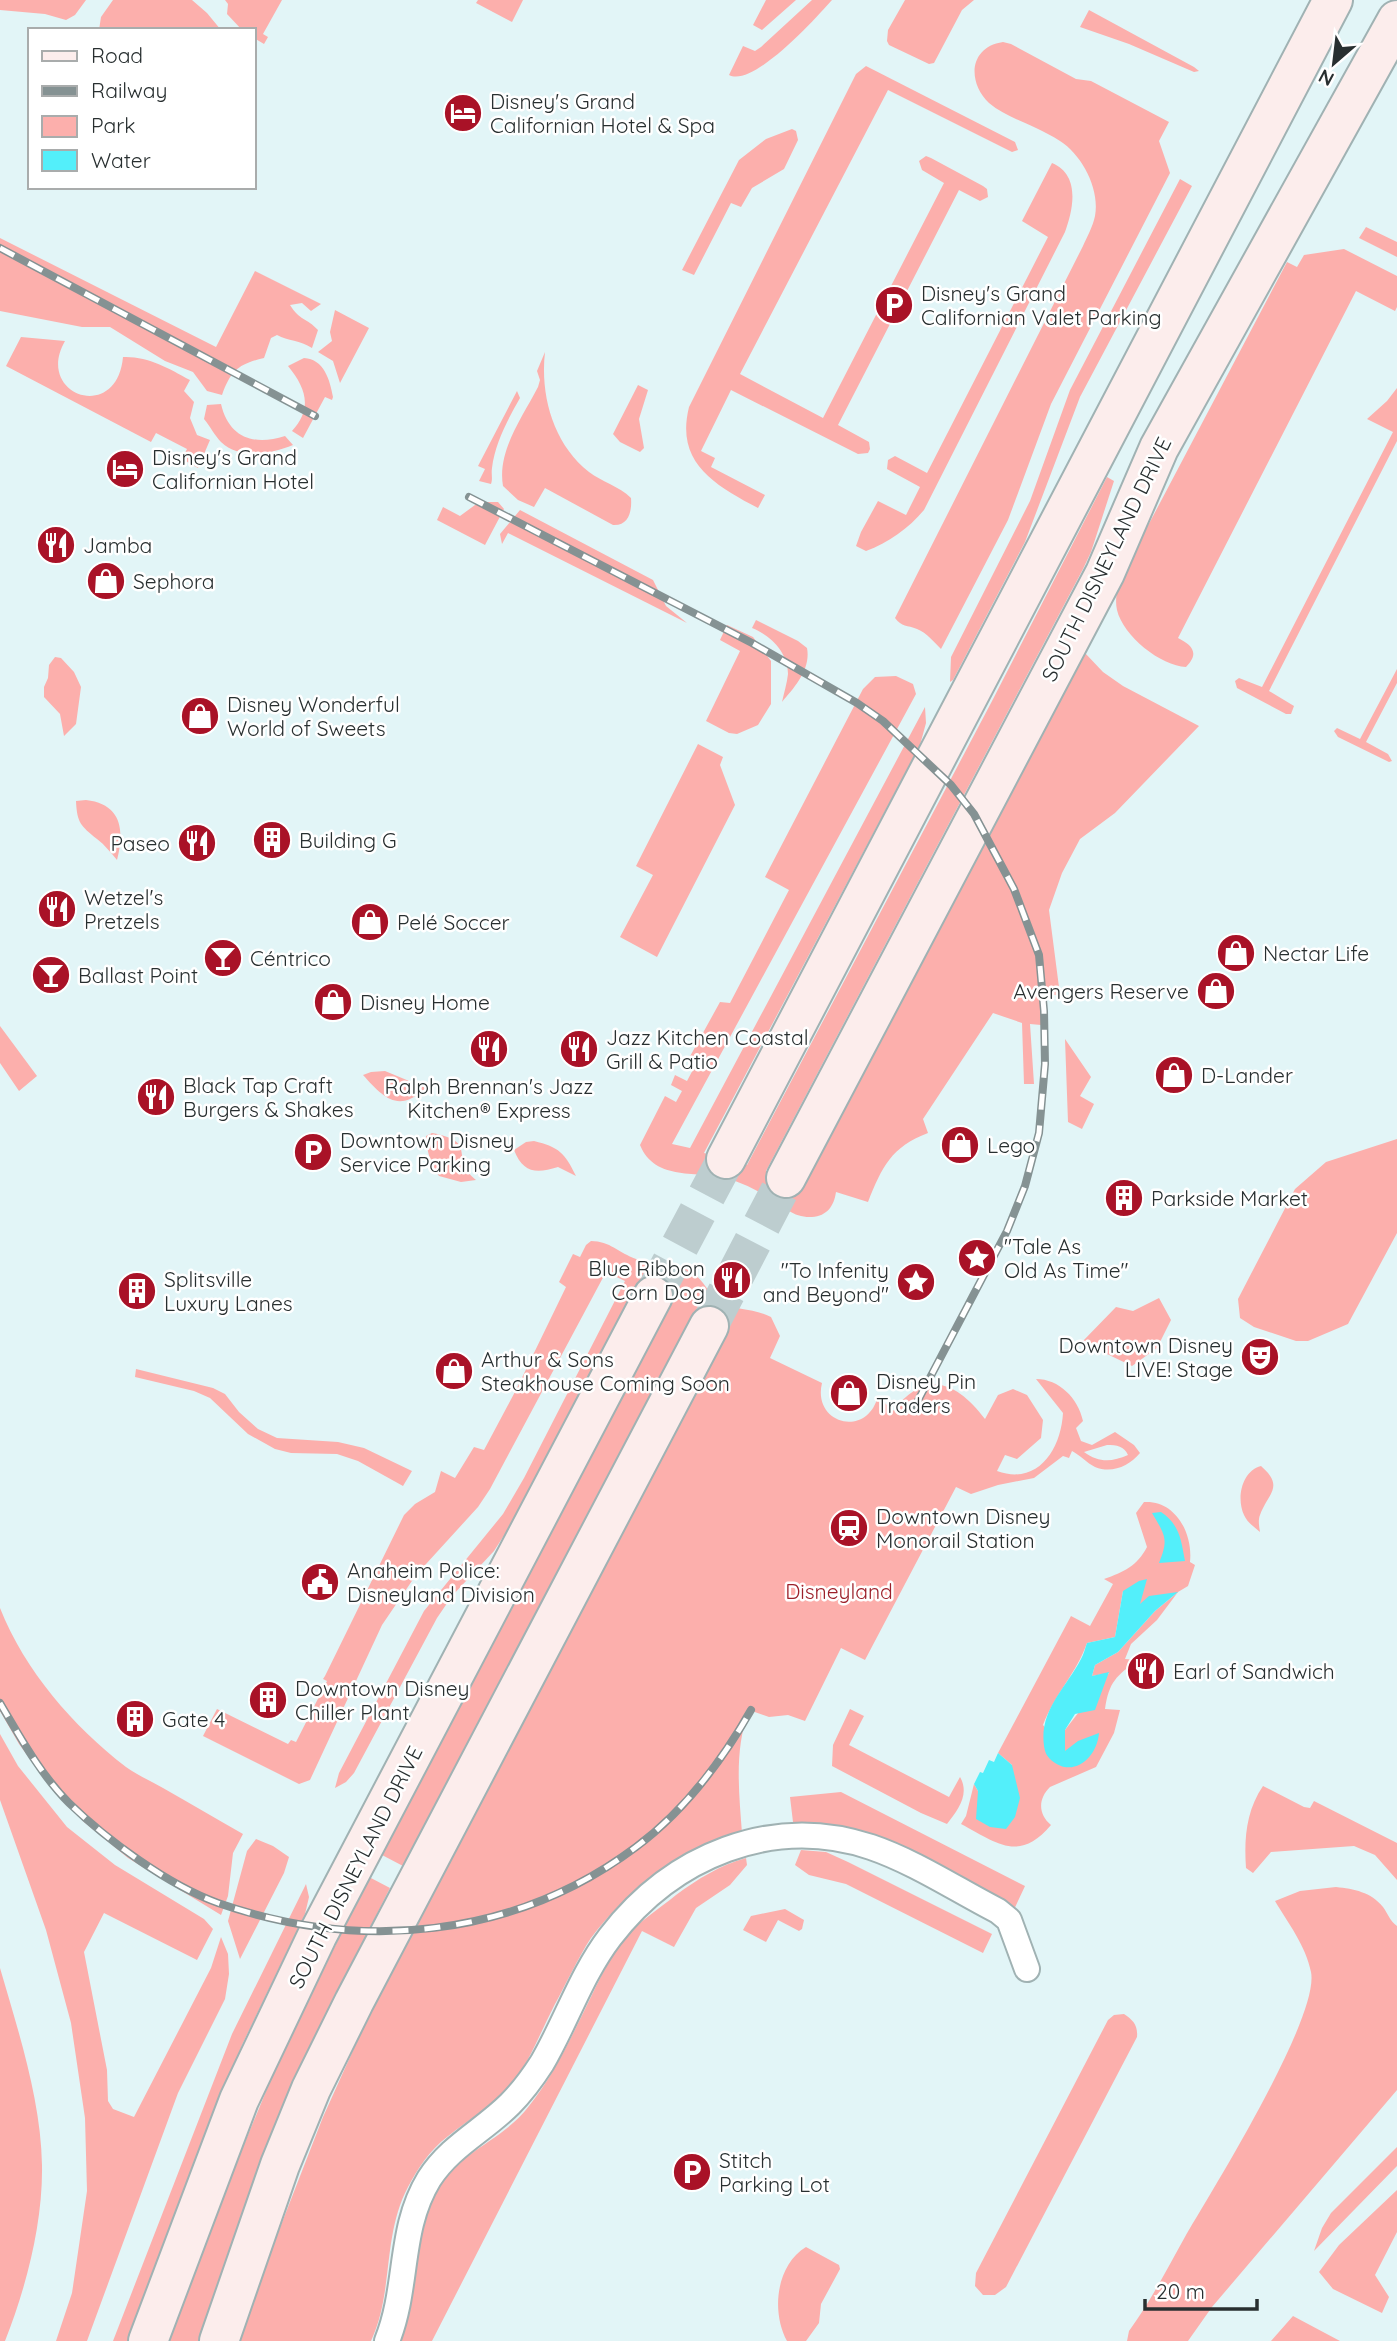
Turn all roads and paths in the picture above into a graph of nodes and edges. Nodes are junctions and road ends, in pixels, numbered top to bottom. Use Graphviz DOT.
graph roads {
  1 [pos="1333,0"];
  2 [pos="1397,20"];
  3 [pos="726,1159"];
  4 [pos="786,1178"];
  5 [pos="653,1296"];
  6 [pos="709,1326"];
  7 [pos="1027,1969"];
  8 [pos="148,2341"];
  9 [pos="219,2341"];
  10 [pos="387,2341"];
  1 -- 3 [label="main road"];
  2 -- 4 [label="main road, SOUTH DISNEYLAND DRIVE"];
  5 -- 8 [label="main road, SOUTH DISNEYLAND DRIVE"];
  6 -- 9 [label="main road"];
  7 -- 10 [label="street"];
}
